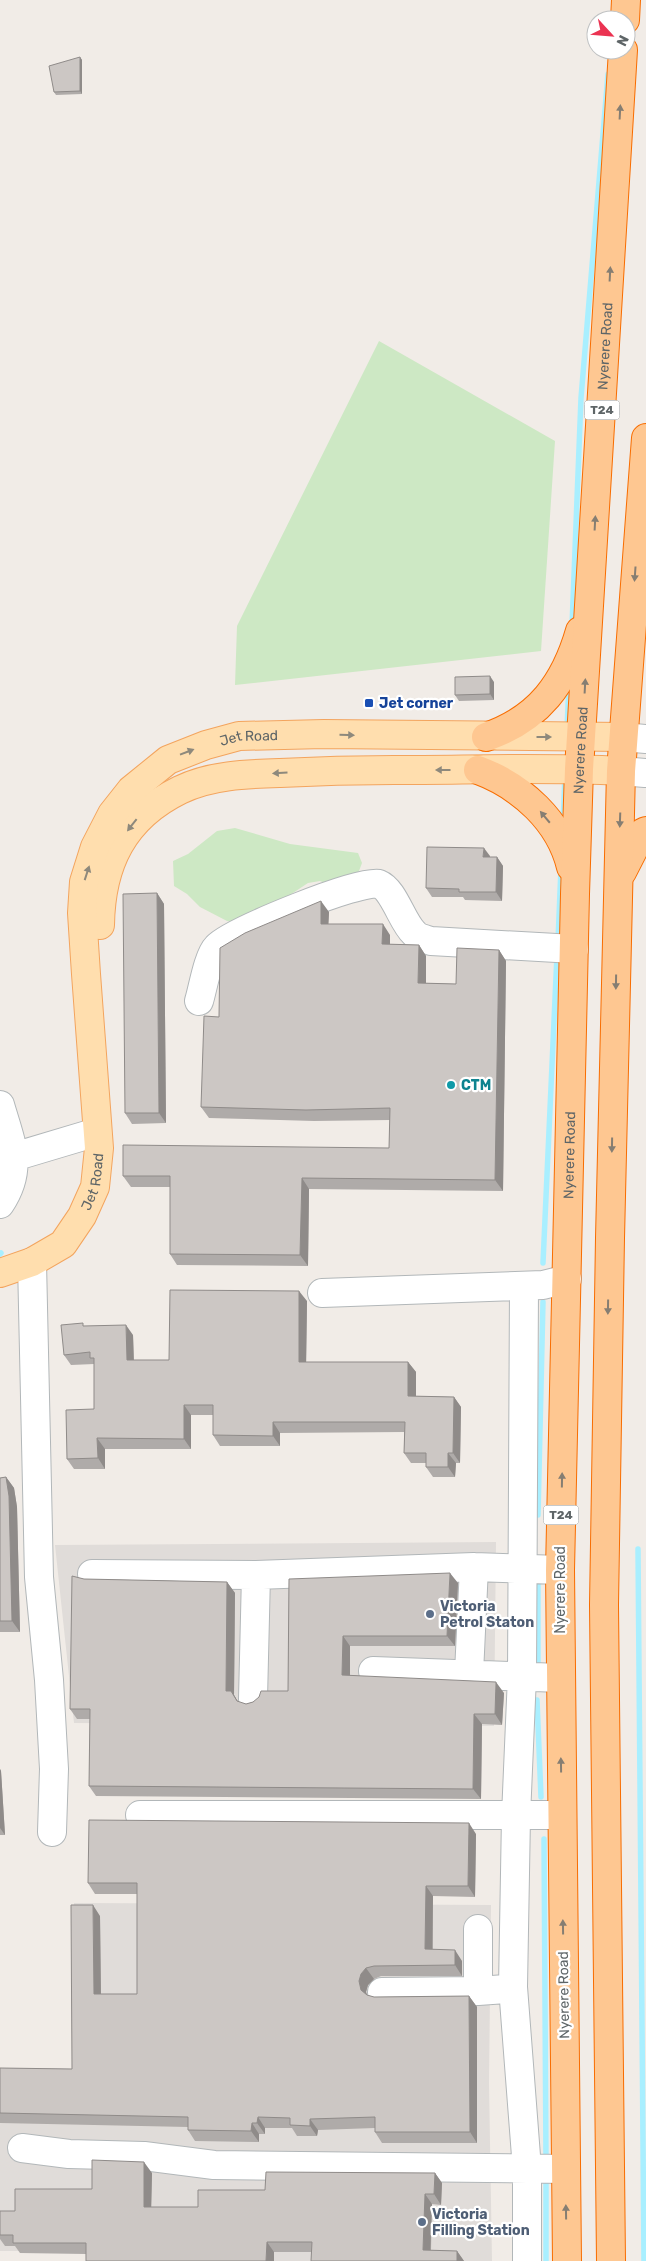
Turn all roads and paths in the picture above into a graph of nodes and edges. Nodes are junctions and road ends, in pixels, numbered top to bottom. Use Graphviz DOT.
graph roads {
  1 [pos="622,60"];
  2 [pos="646,438"];
  3 [pos="590,600"];
  4 [pos="630,648"];
  5 [pos="646,671"];
  6 [pos="486,737"];
  7 [pos="582,737"];
  8 [pos="634,738"];
  9 [pos="579,769"];
  10 [pos="478,770"];
  11 [pos="633,772"];
  12 [pos="646,831"];
  13 [pos="618,880"];
  14 [pos="575,894"];
  15 [pos="574,949"];
  16 [pos="199,1001"];
  17 [pos="92,1043"];
  18 [pos="0,1105"];
  19 [pos="97,1132"];
  20 [pos="8,1159"];
  21 [pos="0,1204"];
  22 [pos="32,1262"];
  23 [pos="0,1273"];
  24 [pos="567,1278"];
  25 [pos="524,1286"];
  26 [pos="322,1294"];
  27 [pos="474,1567"];
  28 [pos="521,1568"];
  29 [pos="560,1570"];
  30 [pos="92,1574"];
  31 [pos="256,1575"];
  32 [pos="373,1671"];
  33 [pos="469,1673"];
  34 [pos="522,1676"];
  35 [pos="560,1678"];
  36 [pos="253,1699"];
  37 [pos="140,1814"];
  38 [pos="562,1815"];
  39 [pos="516,1816"];
  40 [pos="52,1832"];
  41 [pos="478,1929"];
  42 [pos="513,1986"];
  43 [pos="478,1990"];
  44 [pos="382,1992"];
  45 [pos="22,2148"];
  46 [pos="566,2169"];
  47 [pos="527,2170"];
  48 [pos="527,2261"];
  49 [pos="567,2261"];
  50 [pos="611,2261"];
  3 -- 1 [label="highway, Nyerere Road / T24, one-way"];
  2 -- 4 [label="highway, one-way"];
  3 -- 6 [label="highway"];
  7 -- 3 [label="highway, Nyerere Road / T24, one-way"];
  4 -- 5 [label="highway"];
  4 -- 8 [label="highway"];
  6 -- 7 [label="main road, Jet Road, one-way"];
  17 -- 6 [label="main road, Jet Road, one-way"];
  7 -- 8 [label="main road, Jet Road"];
  7 -- 9 [label="highway, Nyerere Road / T24"];
  8 -- 11 [label="highway"];
  9 -- 10 [label="main road, Jet Road"];
  9 -- 11 [label="main road, Jet Road"];
  9 -- 14 [label="highway, Nyerere Road / T24"];
  14 -- 10 [label="highway, one-way"];
  10 -- 17 [label="main road, Jet Road, one-way"];
  11 -- 13 [label="highway, one-way"];
  12 -- 13 [label="highway"];
  13 -- 50 [label="highway, one-way"];
  14 -- 15 [label="highway, Nyerere Road / T24"];
  15 -- 16 [label="street"];
  15 -- 24 [label="highway, Nyerere Road / T24"];
  17 -- 19 [label="main road, Jet Road"];
  18 -- 20 [label="street"];
  19 -- 20 [label="street"];
  19 -- 22 [label="main road, Jet Road"];
  20 -- 21 [label="street"];
  22 -- 23 [label="main road, Jet Road"];
  22 -- 40 [label="street"];
  24 -- 25 [label="street"];
  29 -- 24 [label="highway, Nyerere Road / T24, one-way"];
  25 -- 26 [label="street"];
  25 -- 28 [label="street"];
  27 -- 28 [label="street"];
  27 -- 31 [label="street"];
  27 -- 33 [label="street"];
  28 -- 29 [label="street"];
  28 -- 34 [label="street"];
  29 -- 35 [label="highway, Nyerere Road / T24"];
  30 -- 31 [label="street"];
  31 -- 36 [label="street"];
  32 -- 33 [label="street"];
  33 -- 34 [label="street"];
  34 -- 35 [label="street"];
  34 -- 39 [label="street"];
  38 -- 35 [label="highway, Nyerere Road / T24, one-way"];
  37 -- 39 [label="street"];
  38 -- 39 [label="street"];
  46 -- 38 [label="highway, Nyerere Road / T24, one-way"];
  39 -- 42 [label="street"];
  41 -- 43 [label="street"];
  42 -- 43 [label="street"];
  42 -- 47 [label="street"];
  43 -- 44 [label="street"];
  45 -- 47 [label="street"];
  46 -- 47 [label="street"];
  49 -- 46 [label="highway, Nyerere Road / T24, one-way"];
  47 -- 48 [label="street"];
}
